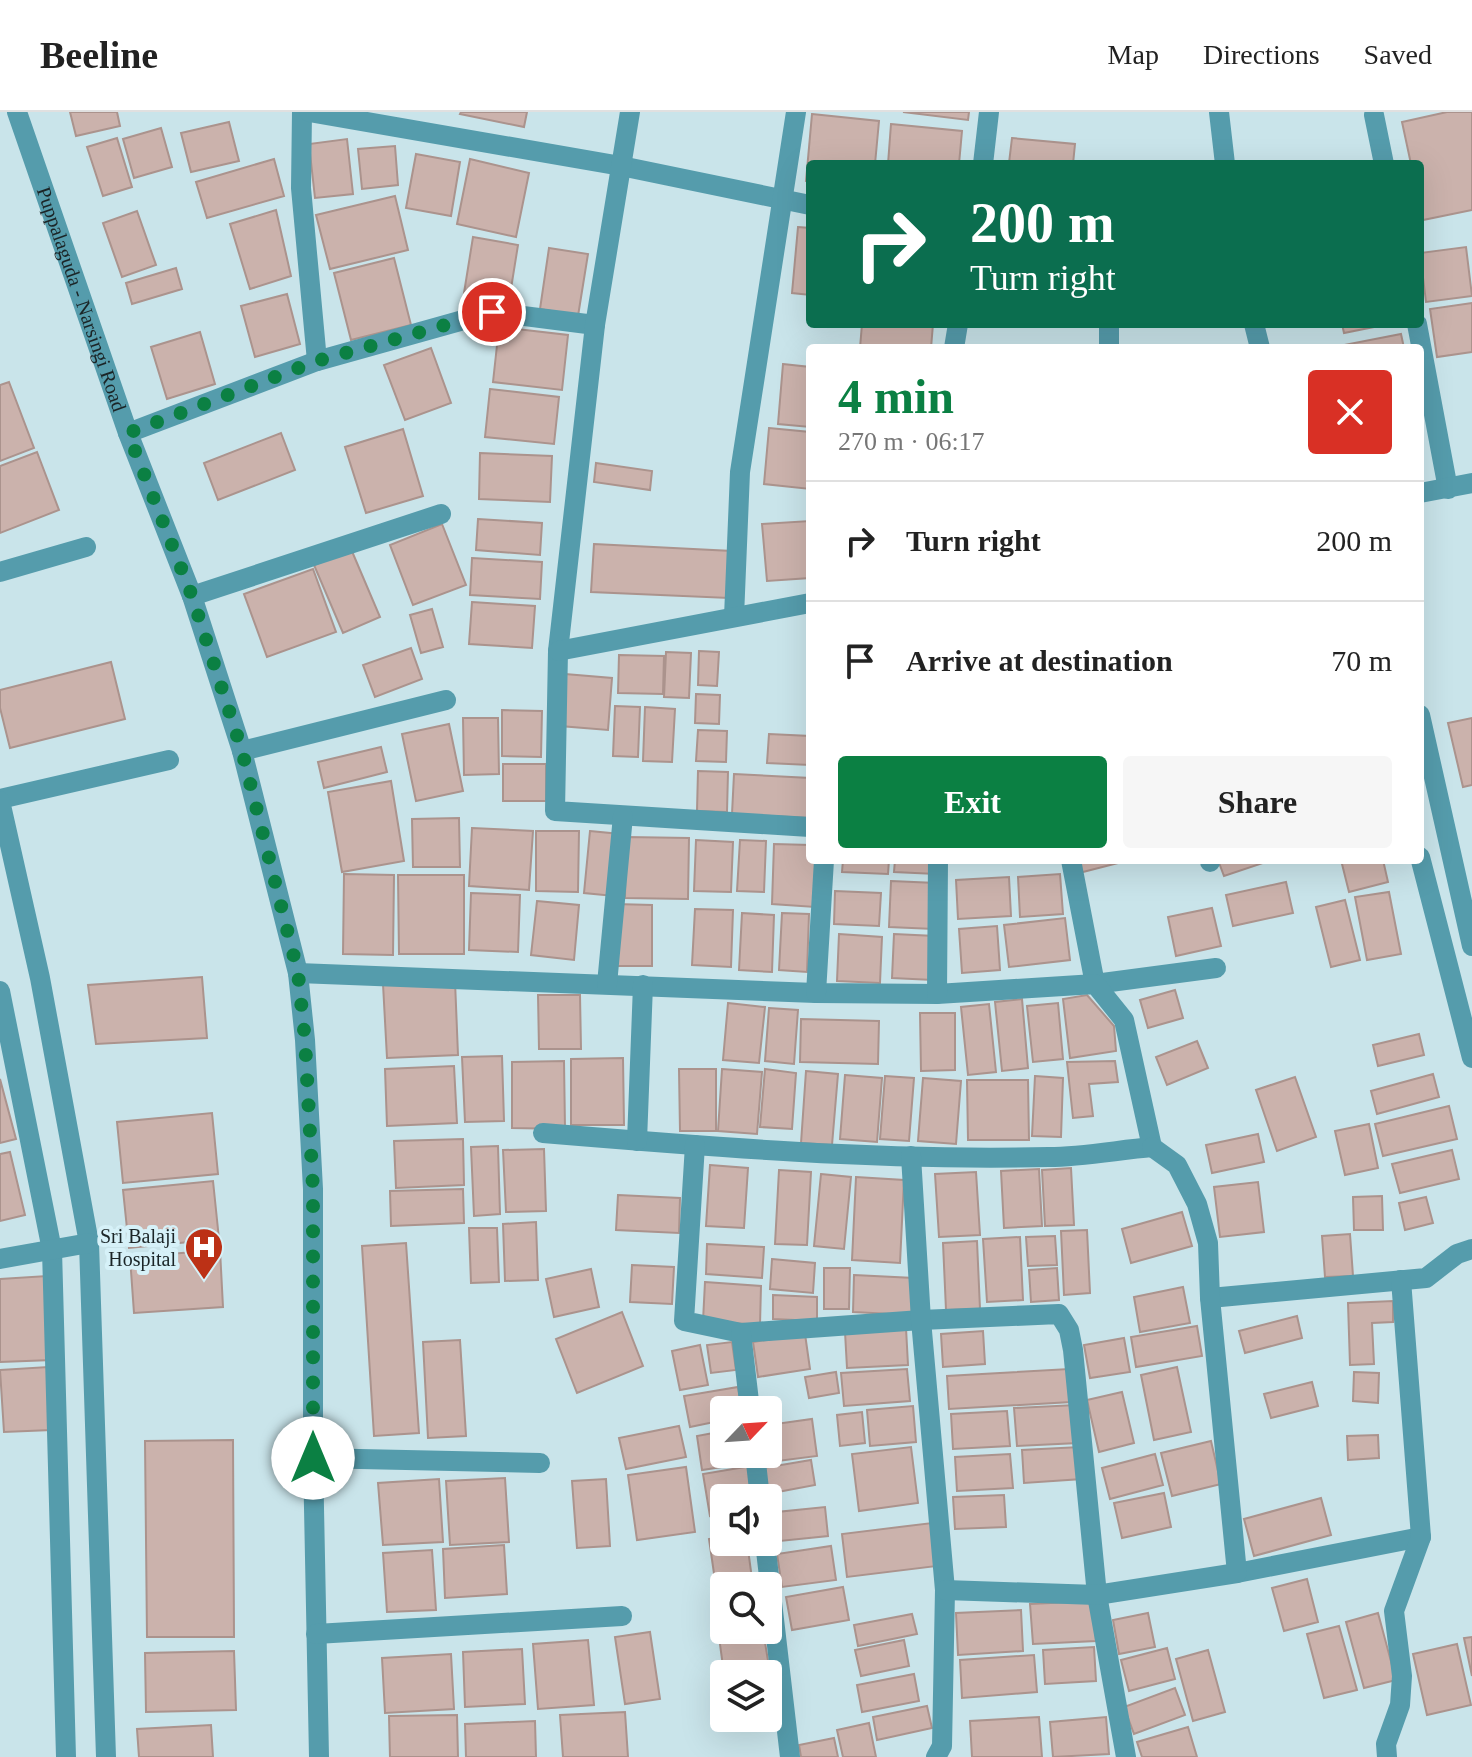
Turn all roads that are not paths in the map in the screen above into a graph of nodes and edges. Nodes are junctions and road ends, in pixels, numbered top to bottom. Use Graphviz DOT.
graph roads {
  1 [pos="17,112"];
  2 [pos="302,112"];
  3 [pos="309,112"];
  4 [pos="630,112"];
  5 [pos="796,112"];
  6 [pos="989,112"];
  7 [pos="1219,112"];
  8 [pos="1374,115"];
  9 [pos="983,160"];
  10 [pos="1225,160"];
  11 [pos="1383,160"];
  12 [pos="621,166"];
  13 [pos="782,201"];
  14 [pos="806,204"];
  15 [pos="595,325"];
  16 [pos="317,361"];
  17 [pos="1424,361"];
  18 [pos="128,433"];
  19 [pos="1472,483"];
  20 [pos="1448,489"];
  21 [pos="1424,492"];
  22 [pos="441,514"];
  23 [pos="86,547"];
  24 [pos="0,572"];
  25 [pos="192,596"];
  26 [pos="806,604"];
  27 [pos="734,617"];
  28 [pos="558,651"];
  29 [pos="446,700"];
  30 [pos="1424,733"];
  31 [pos="242,751"];
  32 [pos="169,760"];
  33 [pos="0,800"];
  34 [pos="623,816"];
  35 [pos="806,827"];
  36 [pos="5,846"];
  37 [pos="824,864"];
  38 [pos="938,864"];
  39 [pos="1072,864"];
  40 [pos="1422,864"];
  41 [pos="1472,946"];
  42 [pos="1216,968"];
  43 [pos="298,973"];
  44 [pos="607,984"];
  45 [pos="1095,984"];
  46 [pos="643,985"];
  47 [pos="0,991"];
  48 [pos="816,993"];
  49 [pos="937,994"];
  50 [pos="1472,1058"];
  51 [pos="543,1133"];
  52 [pos="637,1141"];
  53 [pos="695,1145"];
  54 [pos="1152,1147"];
  55 [pos="911,1156"];
  56 [pos="89,1243"];
  57 [pos="1472,1249"];
  58 [pos="52,1250"];
  59 [pos="0,1259"];
  60 [pos="1401,1280"];
  61 [pos="1210,1298"];
  62 [pos="921,1320"];
  63 [pos="741,1333"];
  64 [pos="748,1396"];
  65 [pos="313,1458"];
  66 [pos="540,1463"];
  67 [pos="1421,1537"];
  68 [pos="767,1556"];
  69 [pos="1237,1573"];
  70 [pos="945,1590"];
  71 [pos="1097,1595"];
  72 [pos="622,1616"];
  73 [pos="316,1634"];
  74 [pos="66,1757"];
  75 [pos="106,1757"];
  76 [pos="319,1757"];
  77 [pos="790,1757"];
  78 [pos="936,1757"];
  79 [pos="1126,1757"];
  80 [pos="1387,1757"];
  1 -- 18 [label="street, Puppalaguda - Narsingi Road"];
  2 -- 16 [label="street"];
  3 -- 12 [label="street"];
  4 -- 12 [label="street"];
  5 -- 13 [label="street"];
  6 -- 9 [label="street"];
  7 -- 10 [label="street"];
  8 -- 11 [label="street"];
  12 -- 13 [label="street"];
  12 -- 15 [label="street"];
  13 -- 14 [label="street"];
  13 -- 27 [label="street"];
  15 -- 16 [label="street"];
  15 -- 28 [label="street"];
  16 -- 18 [label="street"];
  17 -- 20 [label="street"];
  18 -- 25 [label="street, Puppalaguda - Narsingi Road"];
  19 -- 20 [label="street"];
  20 -- 21 [label="street"];
  22 -- 25 [label="street"];
  23 -- 24 [label="street"];
  25 -- 31 [label="street, Puppalaguda - Narsingi Road"];
  26 -- 27 [label="street"];
  27 -- 28 [label="street"];
  28 -- 34 [label="street"];
  29 -- 31 [label="street"];
  30 -- 41 [label="street"];
  31 -- 43 [label="street, Puppalaguda - Narsingi Road"];
  32 -- 33 [label="street"];
  33 -- 36 [label="street"];
  34 -- 35 [label="street"];
  34 -- 44 [label="street"];
  36 -- 56 [label="street"];
  37 -- 48 [label="street"];
  38 -- 49 [label="street"];
  39 -- 45 [label="street"];
  40 -- 50 [label="street"];
  42 -- 45 [label="street"];
  43 -- 44 [label="street"];
  43 -- 65 [label="street, Puppalaguda - Narsingi Road"];
  44 -- 46 [label="street"];
  45 -- 49 [label="street"];
  45 -- 54 [label="street"];
  46 -- 48 [label="street"];
  46 -- 52 [label="street"];
  47 -- 58 [label="street"];
  48 -- 49 [label="street"];
  51 -- 52 [label="street"];
  52 -- 53 [label="street"];
  53 -- 55 [label="street"];
  53 -- 63 [label="street"];
  54 -- 55 [label="street"];
  54 -- 61 [label="street"];
  55 -- 62 [label="street"];
  56 -- 58 [label="street"];
  56 -- 75 [label="street"];
  57 -- 60 [label="street"];
  58 -- 59 [label="street"];
  58 -- 74 [label="street"];
  60 -- 61 [label="street"];
  60 -- 67 [label="street"];
  61 -- 69 [label="street"];
  62 -- 63 [label="street"];
  62 -- 70 [label="street"];
  62 -- 71 [label="street"];
  63 -- 64 [label="street"];
  65 -- 66 [label="street"];
  65 -- 73 [label="street, Puppalaguda - Narsingi Road"];
  67 -- 69 [label="street"];
  67 -- 80 [label="street"];
  68 -- 77 [label="street"];
  69 -- 71 [label="street"];
  70 -- 71 [label="street"];
  70 -- 78 [label="street"];
  71 -- 79 [label="street"];
  72 -- 73 [label="street"];
  73 -- 76 [label="street, Puppalaguda - Narsingi Road"];
}
